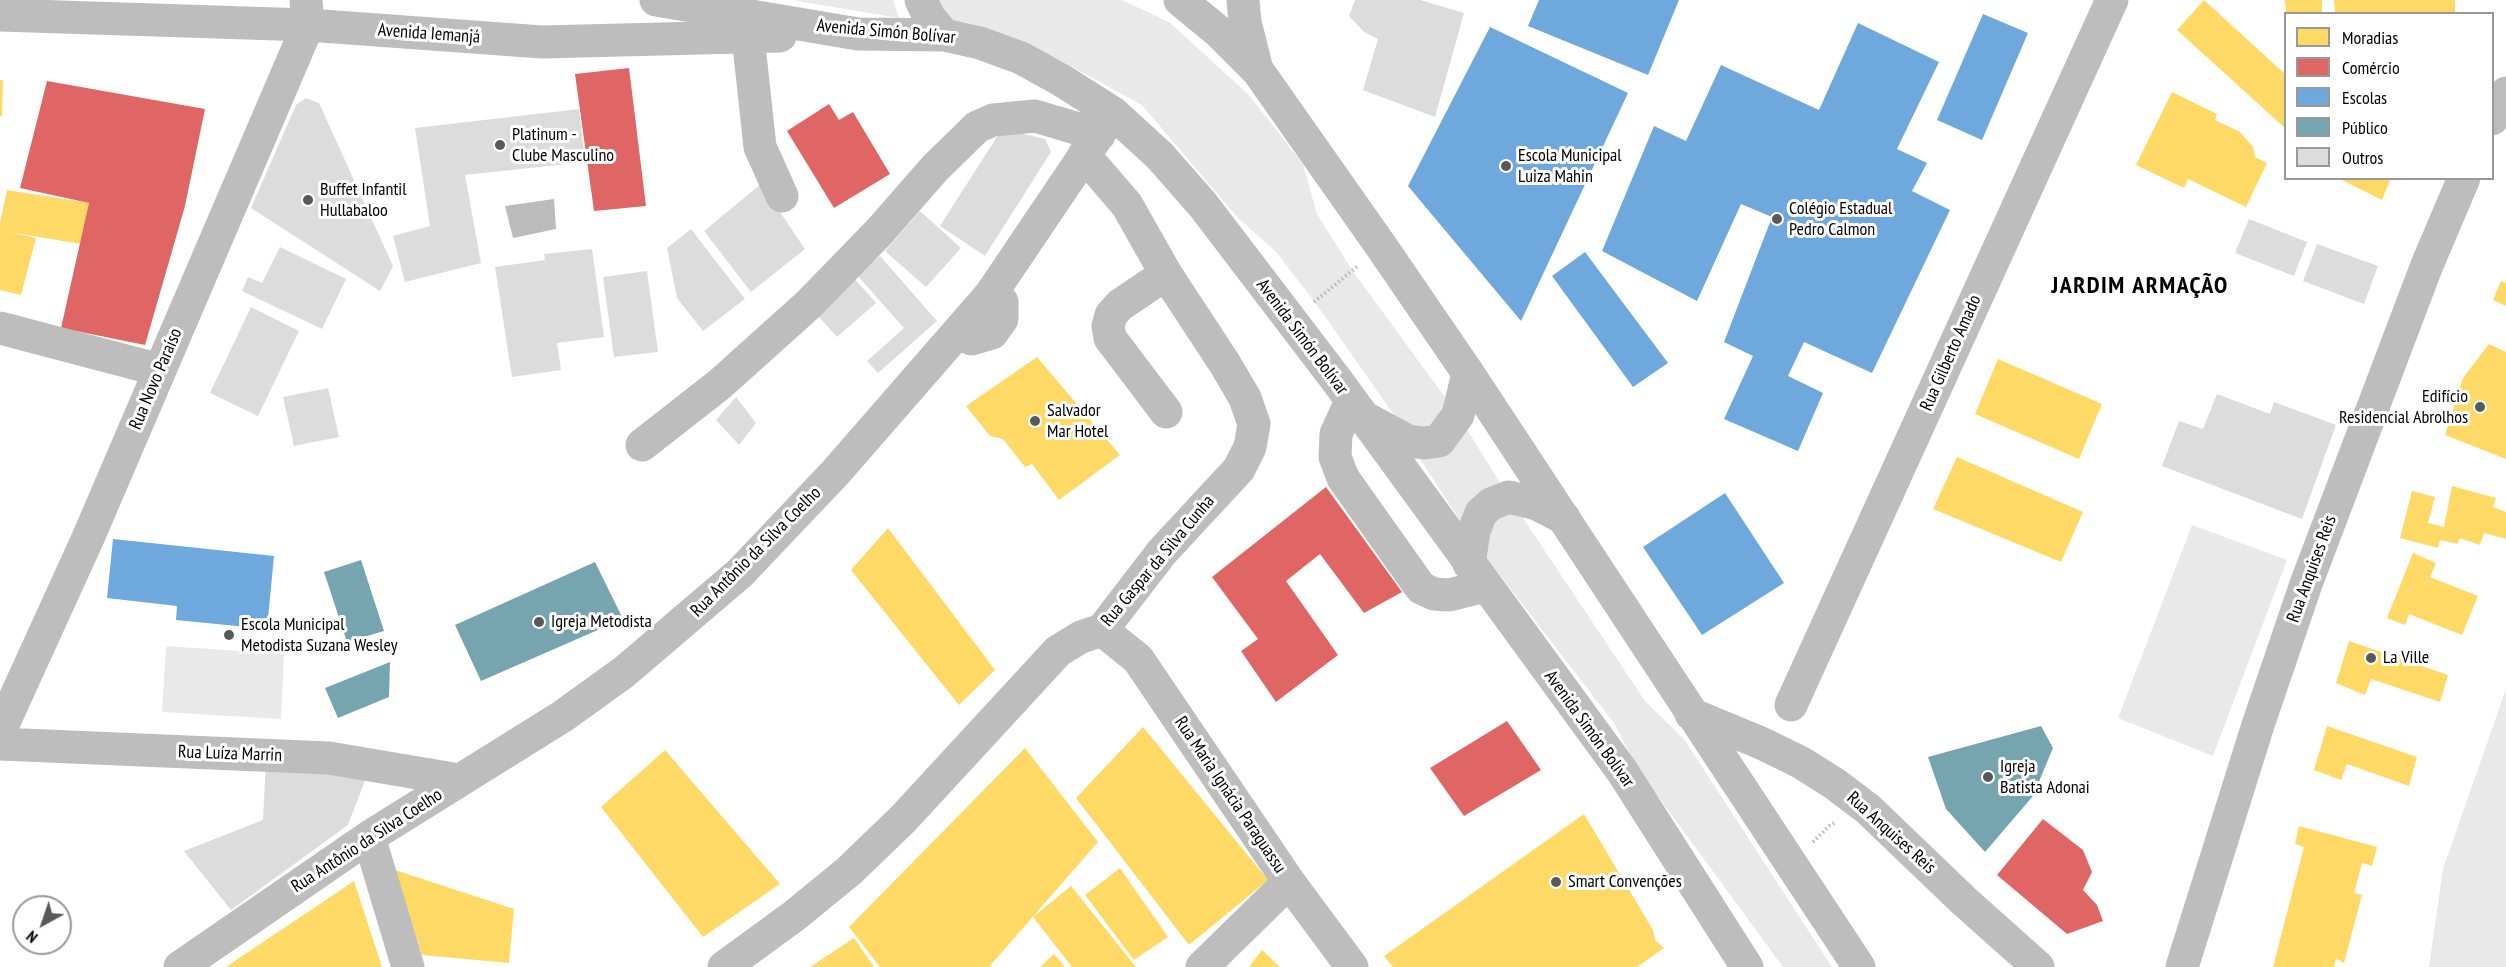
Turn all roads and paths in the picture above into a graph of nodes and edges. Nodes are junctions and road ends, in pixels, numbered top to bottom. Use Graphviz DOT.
graph roads {
  1 [pos="656,0"];
  2 [pos="921,0"];
  3 [pos="1180,0"];
  4 [pos="1243,0"];
  5 [pos="2112,0"];
  6 [pos="307,13"];
  7 [pos="0,15"];
  8 [pos="858,34"];
  9 [pos="944,34"];
  10 [pos="748,36"];
  11 [pos="1258,71"];
  12 [pos="2506,93"];
  13 [pos="2494,116"];
  14 [pos="1099,134"];
  15 [pos="2463,180"];
  16 [pos="782,196"];
  17 [pos="1381,246"];
  18 [pos="1166,274"];
  19 [pos="1290,321"];
  20 [pos="0,328"];
  21 [pos="160,370"];
  22 [pos="1468,373"];
  23 [pos="1356,408"];
  24 [pos="1166,412"];
  25 [pos="642,445"];
  26 [pos="1564,518"];
  27 [pos="1477,575"];
  28 [pos="1102,630"];
  29 [pos="1791,705"];
  30 [pos="1691,714"];
  31 [pos="0,731"];
  32 [pos="0,744"];
  33 [pos="459,780"];
  34 [pos="1868,809"];
  35 [pos="369,837"];
  36 [pos="1288,882"];
  37 [pos="1802,883"];
  38 [pos="1733,963"];
  39 [pos="180,967"];
  40 [pos="408,967"];
  41 [pos="724,967"];
  42 [pos="1202,967"];
  43 [pos="1352,967"];
  44 [pos="1859,967"];
  45 [pos="2038,967"];
  46 [pos="2182,967"];
  1 -- 8 [label="street, Avenida Simón Bolívar"];
  2 -- 9 [label="street"];
  3 -- 11 [label="street"];
  4 -- 11 [label="street"];
  5 -- 29 [label="street, Rua Gilberto Amado"];
  6 -- 7 [label="street, Avenida Iemanjá"];
  6 -- 10 [label="street, Avenida Iemanjá"];
  6 -- 21 [label="street, Rua Novo Paraíso"];
  8 -- 9 [label="street, Avenida Simón Bolívar"];
  8 -- 10 [label="street, Avenida Iemanjá"];
  9 -- 14 [label="street, Avenida Simón Bolívar"];
  10 -- 16 [label="street"];
  11 -- 17 [label="street"];
  12 -- 13 [label="street"];
  14 -- 18 [label="street, Rua Gaspar da Silva Cunha"];
  14 -- 19 [label="street, Avenida Simón Bolívar"];
  14 -- 25 [label="street"];
  14 -- 33 [label="street, Rua Antônio da Silva Coelho"];
  15 -- 46 [label="street, Rua Anquises Reis"];
  17 -- 19 [label="path"];
  17 -- 22 [label="street"];
  18 -- 24 [label="street"];
  18 -- 28 [label="street, Rua Gaspar da Silva Cunha"];
  19 -- 23 [label="street, Avenida Simón Bolívar"];
  20 -- 21 [label="street"];
  21 -- 31 [label="street, Rua Novo Paraíso"];
  22 -- 23 [label="street"];
  22 -- 26 [label="street"];
  23 -- 27 [label="street, Avenida Simón Bolívar"];
  23 -- 27 [label="street"];
  26 -- 27 [label="street"];
  26 -- 30 [label="street"];
  27 -- 38 [label="street, Avenida Simón Bolívar"];
  28 -- 36 [label="street, Rua Maria Ignácia Paraguassu"];
  28 -- 41 [label="street, Rua Gaspar da Silva Cunha"];
  30 -- 34 [label="street, Rua Anquises Reis"];
  30 -- 37 [label="street"];
  32 -- 33 [label="street, Rua Luíza Marrin"];
  33 -- 35 [label="street, Rua Antônio da Silva Coelho"];
  34 -- 37 [label="path"];
  34 -- 45 [label="street, Rua Anquises Reis"];
  35 -- 39 [label="street, Rua Antônio da Silva Coelho"];
  35 -- 40 [label="street"];
  36 -- 42 [label="street"];
  36 -- 43 [label="street, Rua Maria Ignácia Paraguassu"];
  37 -- 44 [label="street"];
}
